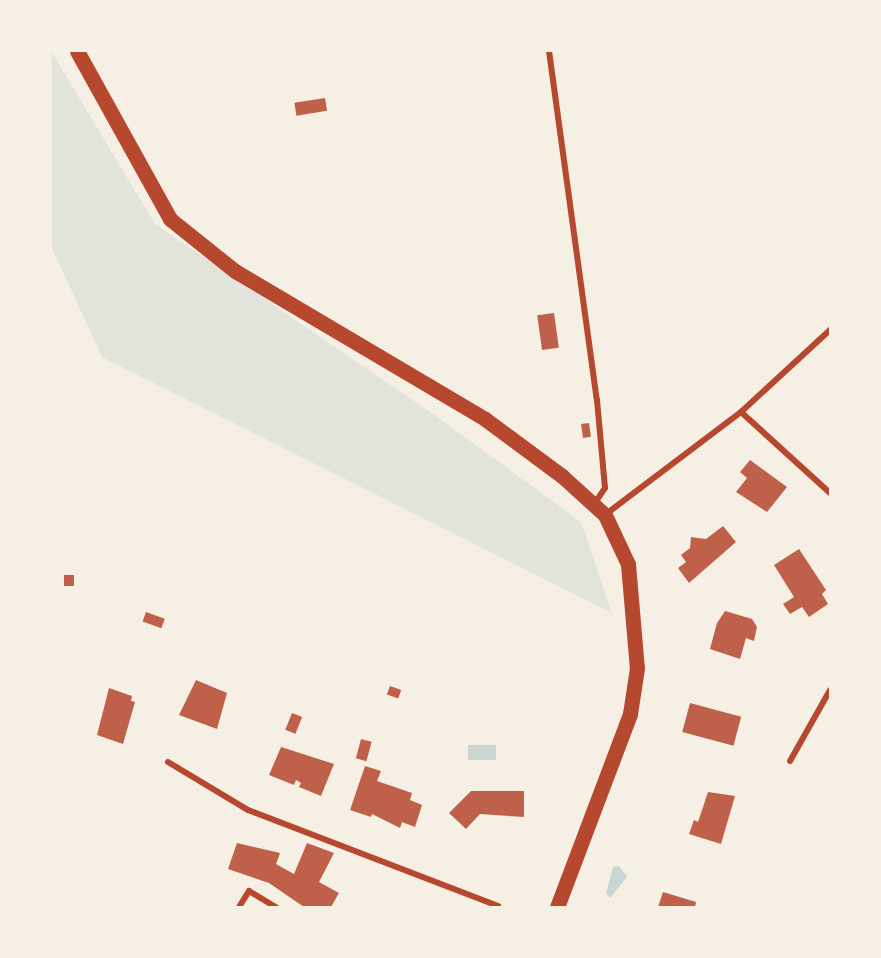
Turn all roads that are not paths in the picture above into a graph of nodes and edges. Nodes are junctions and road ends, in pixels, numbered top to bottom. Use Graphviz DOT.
graph roads {
  1 [pos="77,51"];
  2 [pos="549,51"];
  3 [pos="830,330"];
  4 [pos="741,412"];
  5 [pos="830,493"];
  6 [pos="595,503"];
  7 [pos="605,515"];
  8 [pos="830,690"];
  9 [pos="790,761"];
  10 [pos="168,762"];
  11 [pos="239,907"];
  12 [pos="276,907"];
  13 [pos="499,907"];
  14 [pos="557,907"];
  1 -- 6 [label="main road"];
  2 -- 6 [label="street"];
  3 -- 4 [label="street"];
  4 -- 5 [label="street"];
  4 -- 7 [label="street"];
  6 -- 7 [label="main road"];
  7 -- 14 [label="main road"];
  8 -- 9 [label="street"];
  10 -- 13 [label="street"];
  11 -- 12 [label="street"];
}
